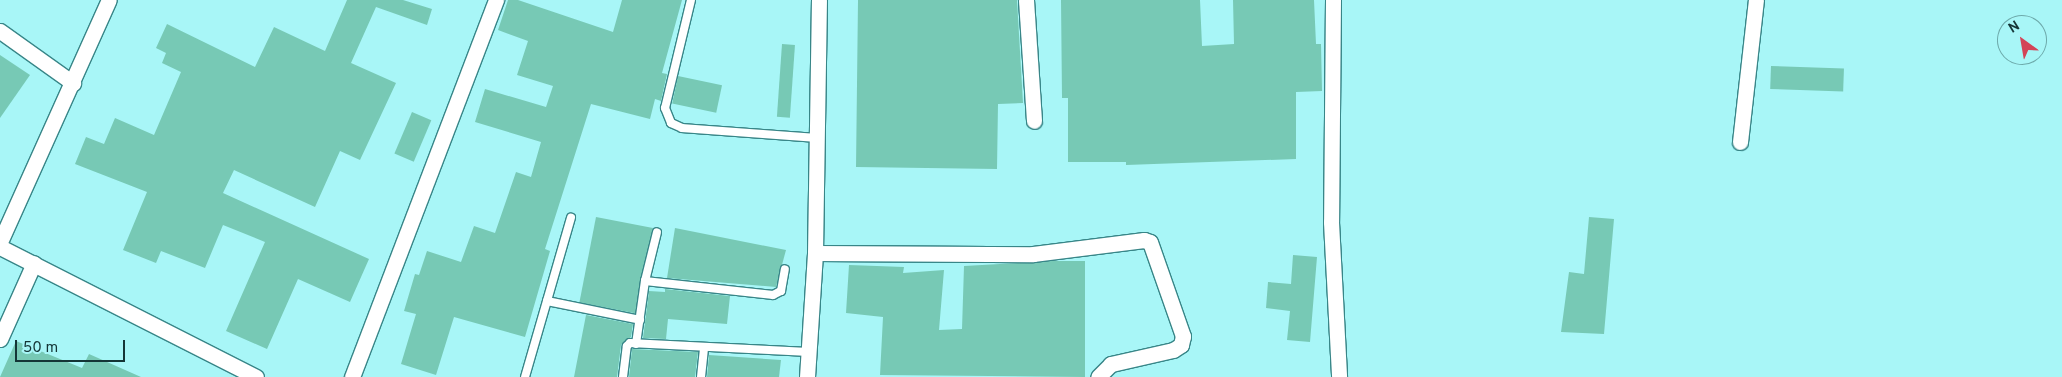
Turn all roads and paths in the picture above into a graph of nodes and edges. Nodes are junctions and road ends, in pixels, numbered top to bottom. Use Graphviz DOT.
graph roads {
  1 [pos="109,0"];
  2 [pos="496,0"];
  3 [pos="691,0"];
  4 [pos="819,0"];
  5 [pos="1026,0"];
  6 [pos="1333,0"];
  7 [pos="1756,0"];
  8 [pos="0,31"];
  9 [pos="73,83"];
  10 [pos="1034,121"];
  11 [pos="817,138"];
  12 [pos="1740,142"];
  13 [pos="571,218"];
  14 [pos="657,232"];
  15 [pos="0,242"];
  16 [pos="0,247"];
  17 [pos="815,253"];
  18 [pos="34,263"];
  19 [pos="785,268"];
  20 [pos="645,281"];
  21 [pos="547,301"];
  22 [pos="640,320"];
  23 [pos="0,339"];
  24 [pos="636,344"];
  25 [pos="704,347"];
  26 [pos="808,352"];
  27 [pos="256,377"];
  28 [pos="352,377"];
  29 [pos="525,377"];
  30 [pos="623,377"];
  31 [pos="701,377"];
  32 [pos="808,377"];
  33 [pos="1098,377"];
  34 [pos="1339,377"];
  1 -- 9 [label="street"];
  2 -- 28 [label="street"];
  3 -- 11 [label="lane"];
  4 -- 11 [label="street"];
  5 -- 10 [label="street"];
  6 -- 34 [label="street"];
  7 -- 12 [label="street"];
  8 -- 9 [label="street"];
  9 -- 15 [label="street"];
  11 -- 17 [label="street"];
  13 -- 21 [label="lane"];
  14 -- 20 [label="lane"];
  16 -- 18 [label="street"];
  17 -- 26 [label="street"];
  17 -- 33 [label="street"];
  18 -- 23 [label="street"];
  18 -- 27 [label="street"];
  19 -- 20 [label="lane"];
  20 -- 22 [label="lane"];
  21 -- 22 [label="lane"];
  21 -- 29 [label="lane"];
  22 -- 24 [label="lane"];
  24 -- 25 [label="lane"];
  24 -- 30 [label="lane"];
  25 -- 26 [label="lane"];
  25 -- 31 [label="lane"];
  26 -- 32 [label="street"];
}
